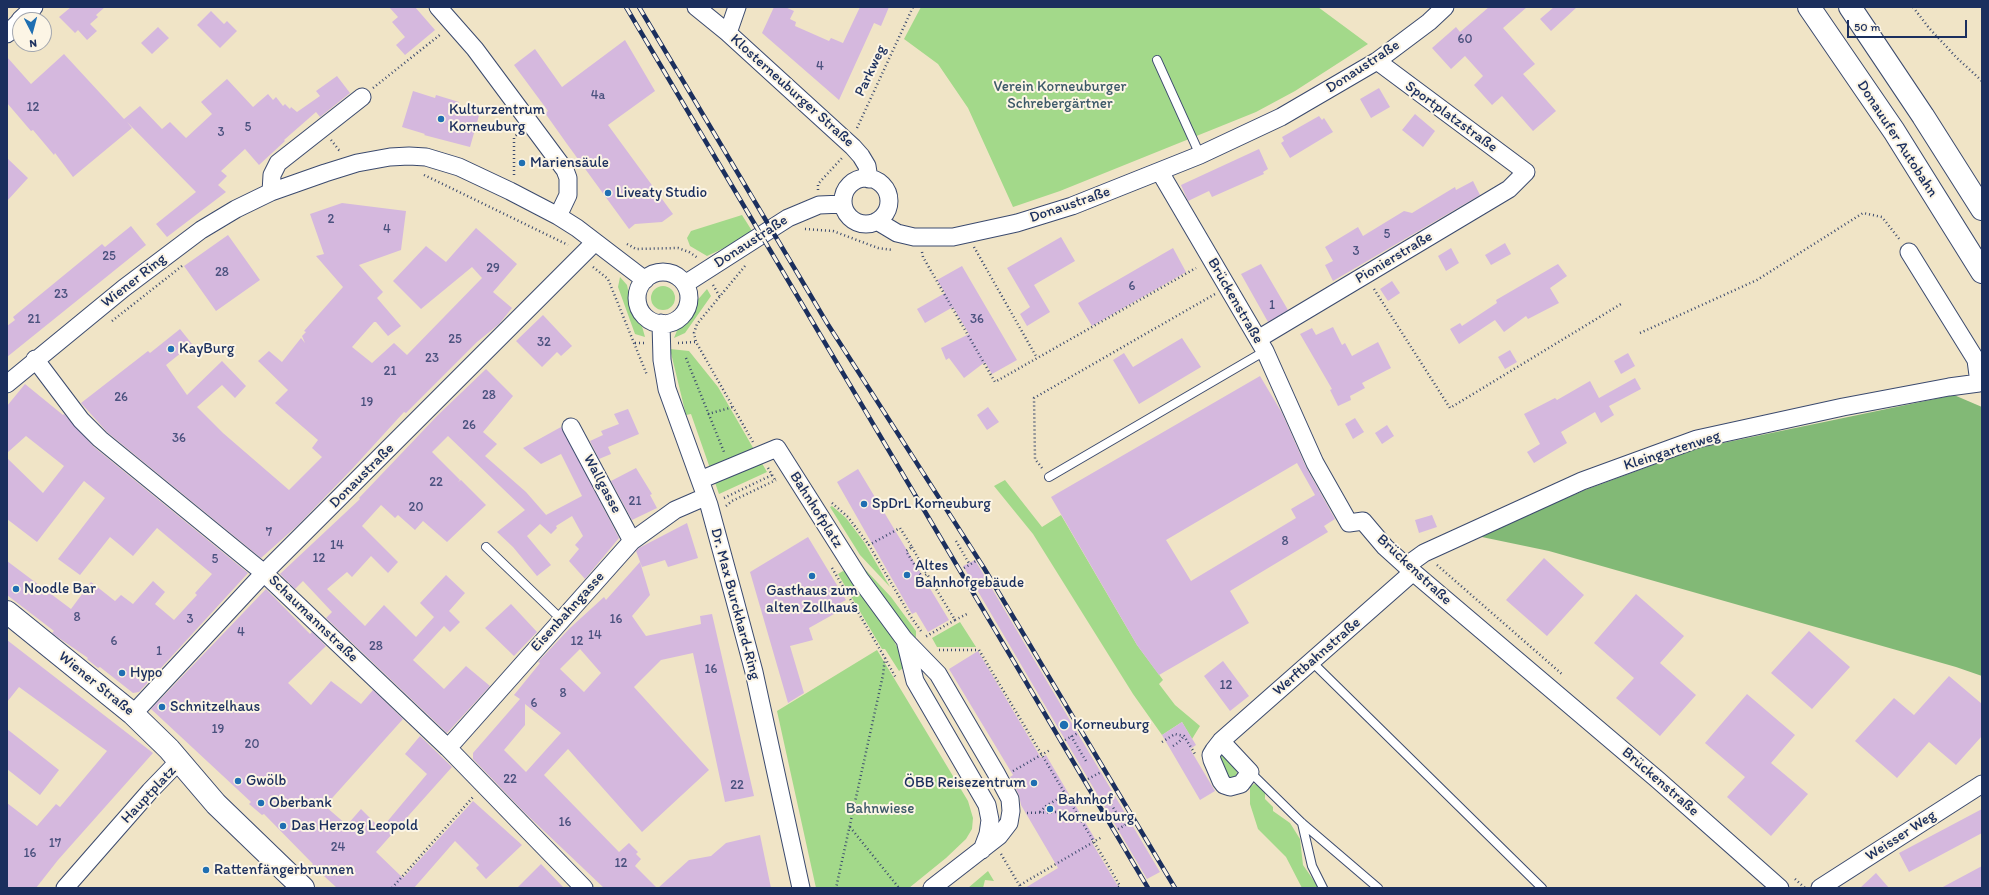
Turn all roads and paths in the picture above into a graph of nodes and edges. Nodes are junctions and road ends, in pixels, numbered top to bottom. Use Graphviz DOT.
graph roads {
  1 [pos="438,7"];
  2 [pos="696,7"];
  3 [pos="737,7"];
  4 [pos="913,7"];
  5 [pos="1445,7"];
  6 [pos="1809,7"];
  7 [pos="1850,7"];
  8 [pos="1913,7"];
  9 [pos="454,24"];
  10 [pos="728,33"];
  11 [pos="1156,60"];
  12 [pos="1377,61"];
  13 [pos="1982,81"];
  14 [pos="362,96"];
  15 [pos="528,123"];
  16 [pos="853,146"];
  17 [pos="1200,156"];
  18 [pos="418,172"];
  19 [pos="1160,172"];
  20 [pos="1526,172"];
  21 [pos="869,179"];
  22 [pos="510,191"];
  23 [pos="271,192"];
  24 [pos="843,204"];
  25 [pos="819,205"];
  26 [pos="1982,209"];
  27 [pos="558,216"];
  28 [pos="877,221"];
  29 [pos="821,229"];
  30 [pos="800,231"];
  31 [pos="844,234"];
  32 [pos="595,242"];
  33 [pos="974,247"];
  34 [pos="636,249"];
  35 [pos="1910,252"];
  36 [pos="582,257"];
  37 [pos="923,257"];
  38 [pos="748,262"];
  39 [pos="184,265"];
  40 [pos="1196,268"];
  41 [pos="706,272"];
  42 [pos="1982,272"];
  43 [pos="1365,276"];
  44 [pos="645,280"];
  45 [pos="685,284"];
  46 [pos="1227,287"];
  47 [pos="1621,304"];
  48 [pos="661,323"];
  49 [pos="107,325"];
  50 [pos="1640,333"];
  51 [pos="1261,345"];
  52 [pos="686,358"];
  53 [pos="1037,358"];
  54 [pos="35,359"];
  55 [pos="648,379"];
  56 [pos="7,384"];
  57 [pos="733,407"];
  58 [pos="708,414"];
  59 [pos="571,427"];
  60 [pos="746,445"];
  61 [pos="757,449"];
  62 [pos="730,450"];
  63 [pos="772,475"];
  64 [pos="1049,477"];
  65 [pos="700,480"];
  66 [pos="708,505"];
  67 [pos="632,541"];
  68 [pos="956,541"];
  69 [pos="486,547"];
  70 [pos="912,547"];
  71 [pos="976,561"];
  72 [pos="970,565"];
  73 [pos="964,568"];
  74 [pos="1410,569"];
  75 [pos="264,573"];
  76 [pos="928,574"];
  77 [pos="7,612"];
  78 [pos="968,613"];
  79 [pos="561,619"];
  80 [pos="955,620"];
  81 [pos="864,623"];
  82 [pos="925,637"];
  83 [pos="904,639"];
  84 [pos="929,642"];
  85 [pos="885,658"];
  86 [pos="932,658"];
  87 [pos="1312,662"];
  88 [pos="913,675"];
  89 [pos="133,714"];
  90 [pos="1078,733"];
  91 [pos="1071,736"];
  92 [pos="1065,740"];
  93 [pos="1221,741"];
  94 [pos="1162,742"];
  95 [pos="1173,746"];
  96 [pos="448,748"];
  97 [pos="1050,750"];
  98 [pos="1042,754"];
  99 [pos="1086,761"];
  100 [pos="179,762"];
  101 [pos="1101,772"];
  102 [pos="1250,772"];
  103 [pos="1094,776"];
  104 [pos="1088,779"];
  105 [pos="1000,781"];
  106 [pos="1098,781"];
  107 [pos="1982,784"];
  108 [pos="483,786"];
  109 [pos="1064,795"];
  110 [pos="1109,801"];
  111 [pos="1062,810"];
  112 [pos="1131,822"];
  113 [pos="1302,823"];
  114 [pos="1124,825"];
  115 [pos="849,826"];
  116 [pos="1118,829"];
  117 [pos="1102,837"];
  118 [pos="1093,842"];
  119 [pos="988,845"];
  120 [pos="1020,885"];
  121 [pos="65,888"];
  122 [pos="303,888"];
  123 [pos="392,888"];
  124 [pos="584,888"];
  125 [pos="801,888"];
  126 [pos="836,888"];
  127 [pos="899,888"];
  128 [pos="932,888"];
  129 [pos="1022,888"];
  130 [pos="1117,888"];
  131 [pos="1323,888"];
  132 [pos="1378,888"];
  133 [pos="1542,888"];
  134 [pos="1780,888"];
  135 [pos="1820,888"];
  1 -- 9 [label="street"];
  2 -- 10 [label="street, Klosterneuburger Straße"];
  3 -- 10 [label="street"];
  4 -- 16 [label="path, Parkweg"];
  5 -- 12 [label="street, Donaustraße"];
  6 -- 42 [label="main road, Donauufer Autobahn"];
  7 -- 26 [label="main road"];
  8 -- 13 [label="path"];
  9 -- 14 [label="path"];
  9 -- 15 [label="street"];
  10 -- 16 [label="street, Klosterneuburger Straße"];
  11 -- 17 [label="lane"];
  12 -- 17 [label="street, Donaustraße"];
  12 -- 20 [label="street, Sportplatzstraße"];
  14 -- 23 [label="street"];
  15 -- 22 [label="path"];
  15 -- 27 [label="street"];
  16 -- 21 [label="street, Klosterneuburger Straße"];
  16 -- 25 [label="path"];
  17 -- 19 [label="street, Donaustraße"];
  18 -- 36 [label="path"];
  19 -- 28 [label="street, Donaustraße"];
  19 -- 46 [label="street, Brückenstraße"];
  20 -- 43 [label="street, Pionierstraße"];
  21 -- 24 [label="street"];
  21 -- 28 [label="street"];
  22 -- 23 [label="street"];
  22 -- 27 [label="street"];
  23 -- 54 [label="street, Wiener Ring"];
  24 -- 25 [label="street, Donaustraße"];
  24 -- 28 [label="street"];
  25 -- 29 [label="path"];
  25 -- 41 [label="street, Donaustraße"];
  27 -- 32 [label="street"];
  29 -- 30 [label="path"];
  29 -- 31 [label="path"];
  32 -- 36 [label="street, Donaustraße"];
  32 -- 44 [label="street"];
  33 -- 53 [label="path"];
  34 -- 41 [label="path"];
  35 -- 50 [label="path"];
  35 -- 74 [label="street, Kleingartenweg"];
  36 -- 55 [label="path"];
  36 -- 75 [label="street, Donaustraße"];
  37 -- 53 [label="path"];
  38 -- 57 [label="path"];
  39 -- 49 [label="path"];
  40 -- 53 [label="path"];
  41 -- 45 [label="street, Donaustraße"];
  43 -- 47 [label="path"];
  43 -- 51 [label="street, Pionierstraße"];
  44 -- 45 [label="street"];
  44 -- 48 [label="street"];
  45 -- 48 [label="street"];
  46 -- 51 [label="street, Brückenstraße"];
  46 -- 64 [label="path"];
  48 -- 65 [label="street, Dr. Max Burckhard-Ring"];
  51 -- 64 [label="lane"];
  51 -- 74 [label="street, Brückenstraße"];
  52 -- 58 [label="path"];
  54 -- 56 [label="street, Wiener Ring"];
  54 -- 75 [label="street, Schaumannstraße"];
  57 -- 58 [label="path"];
  57 -- 61 [label="path"];
  58 -- 62 [label="path"];
  59 -- 67 [label="street, Wallgasse"];
  60 -- 61 [label="path"];
  61 -- 63 [label="path"];
  61 -- 65 [label="street, Bahnhofplatz"];
  61 -- 83 [label="street, Bahnhofplatz"];
  63 -- 66 [label="path"];
  63 -- 66 [label="path"];
  65 -- 66 [label="street, Dr. Max Burckhard-Ring"];
  66 -- 67 [label="street, Eisenbahngasse"];
  66 -- 125 [label="street, Dr. Max Burckhard-Ring"];
  67 -- 79 [label="street, Eisenbahngasse"];
  68 -- 72 [label="path"];
  69 -- 79 [label="lane"];
  70 -- 76 [label="path"];
  70 -- 76 [label="path"];
  70 -- 82 [label="path"];
  71 -- 72 [label="path"];
  72 -- 73 [label="path"];
  74 -- 87 [label="street, Werftbahnstraße"];
  74 -- 134 [label="street, Brückenstraße"];
  75 -- 89 [label="street, Donaustraße"];
  75 -- 96 [label="street, Schaumannstraße"];
  76 -- 80 [label="path"];
  77 -- 89 [label="main road, Wiener Straße"];
  78 -- 80 [label="path"];
  79 -- 96 [label="street, Eisenbahngasse"];
  80 -- 82 [label="path"];
  81 -- 85 [label="path"];
  82 -- 84 [label="path"];
  83 -- 86 [label="street, Bahnhofplatz"];
  83 -- 88 [label="street, Bahnhofplatz"];
  85 -- 88 [label="path"];
  85 -- 115 [label="path"];
  86 -- 98 [label="path"];
  86 -- 105 [label="street, Bahnhofplatz"];
  87 -- 93 [label="street, Werftbahnstraße"];
  87 -- 133 [label="lane"];
  88 -- 119 [label="street, Bahnhofplatz"];
  89 -- 100 [label="main road, Wiener Straße"];
  90 -- 91 [label="path"];
  91 -- 92 [label="path"];
  91 -- 99 [label="path"];
  93 -- 102 [label="street"];
  93 -- 102 [label="street"];
  94 -- 95 [label="path"];
  96 -- 108 [label="street, Schaumannstraße"];
  97 -- 98 [label="path"];
  98 -- 105 [label="path"];
  98 -- 118 [label="path"];
  100 -- 121 [label="street, Hauptplatz"];
  100 -- 122 [label="main road, Hauptplatz"];
  101 -- 103 [label="path"];
  102 -- 113 [label="lane"];
  103 -- 104 [label="path"];
  103 -- 106 [label="path"];
  105 -- 119 [label="street, Bahnhofplatz"];
  107 -- 135 [label="street, Weisser Weg"];
  108 -- 123 [label="path"];
  108 -- 124 [label="street, Schaumannstraße"];
  109 -- 111 [label="path"];
  110 -- 114 [label="path"];
  112 -- 114 [label="path"];
  113 -- 131 [label="lane"];
  113 -- 132 [label="lane"];
  114 -- 116 [label="path"];
  115 -- 126 [label="path"];
  115 -- 127 [label="path"];
  117 -- 118 [label="path"];
  118 -- 120 [label="path"];
  118 -- 130 [label="path"];
  119 -- 120 [label="path"];
  119 -- 128 [label="street, Bahnhofplatz"];
  120 -- 129 [label="path"];
}
